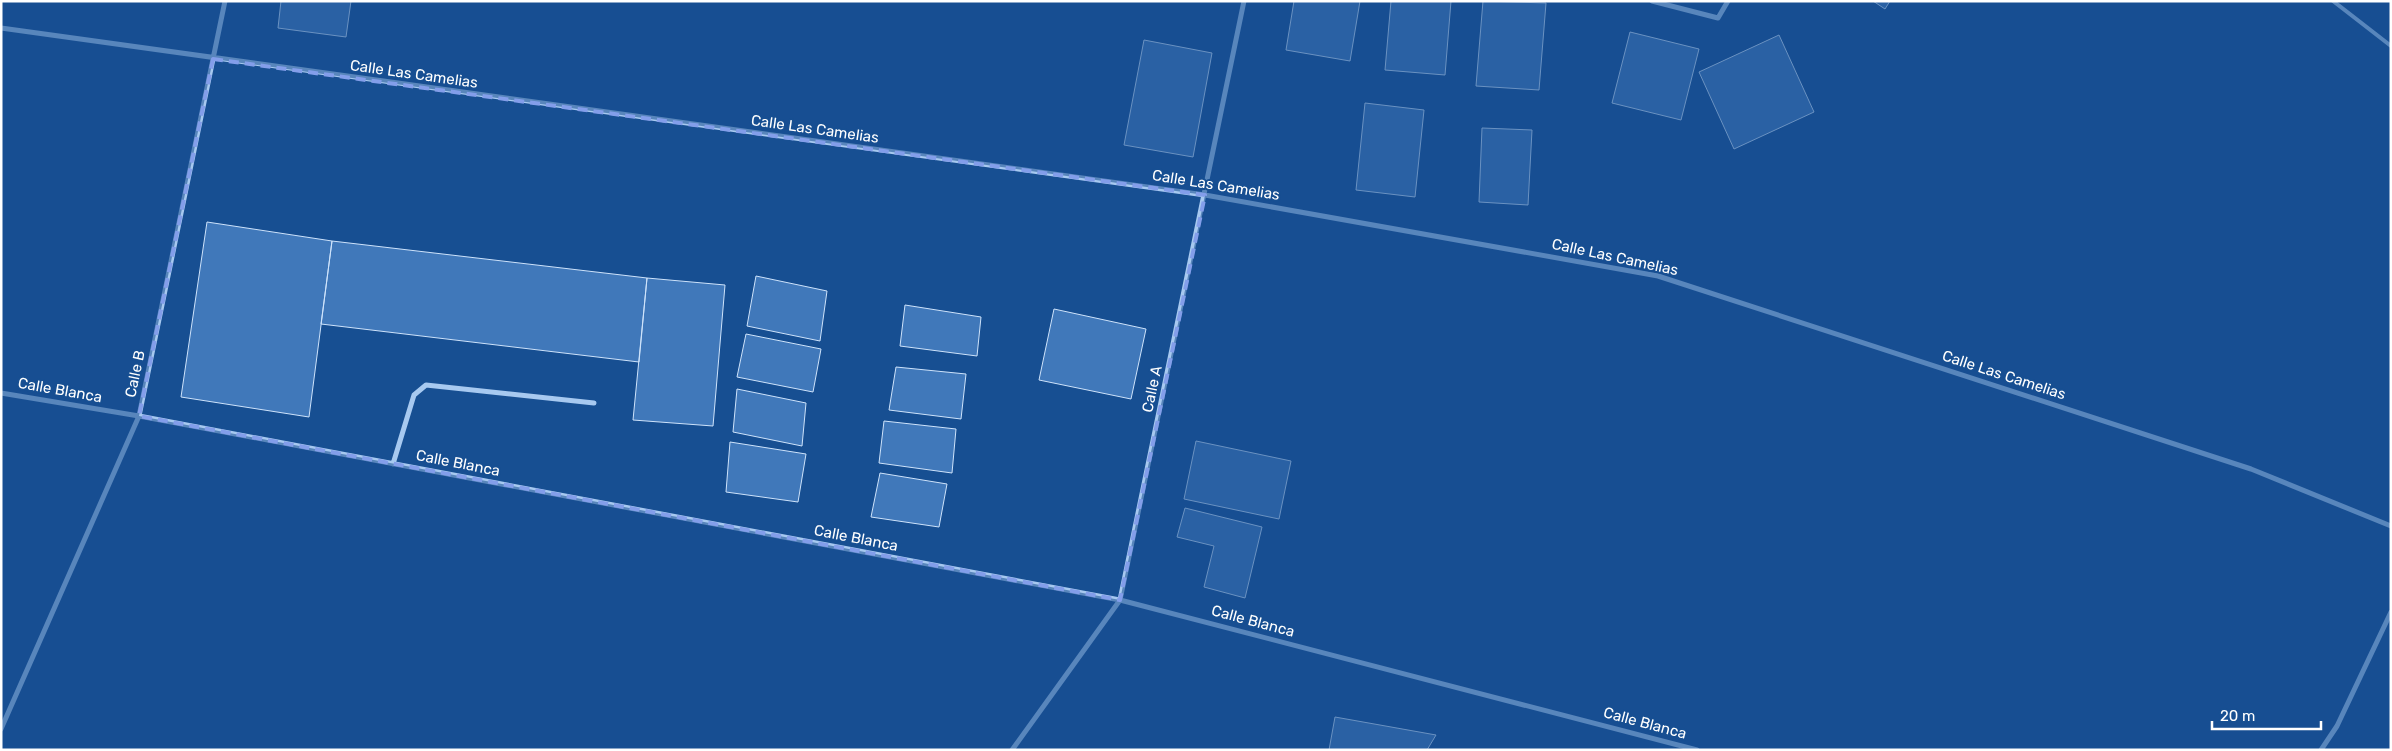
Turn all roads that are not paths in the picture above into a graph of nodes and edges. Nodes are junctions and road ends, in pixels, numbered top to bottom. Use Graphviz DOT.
graph roads {
  1 [pos="225,1"];
  2 [pos="1244,1"];
  3 [pos="1652,1"];
  4 [pos="1728,1"];
  5 [pos="2333,1"];
  6 [pos="1,28"];
  7 [pos="2391,46"];
  8 [pos="213,59"];
  9 [pos="1205,195"];
  10 [pos="1,393"];
  11 [pos="594,403"];
  12 [pos="139,416"];
  13 [pos="394,464"];
  14 [pos="2391,526"];
  15 [pos="1120,600"];
  16 [pos="2391,612"];
  17 [pos="1,729"];
  18 [pos="1012,750"];
  19 [pos="1698,750"];
  20 [pos="2321,750"];
  1 -- 8 [label="street, Calle B"];
  2 -- 9 [label="street, Calle A"];
  3 -- 4 [label="street"];
  5 -- 7 [label="lane"];
  6 -- 8 [label="street, Calle Las Camelias"];
  8 -- 9 [label="street, Calle Las Camelias"];
  8 -- 12 [label="street, Calle B"];
  9 -- 14 [label="street, Calle Las Camelias"];
  9 -- 15 [label="street, Calle A"];
  10 -- 12 [label="street, Calle Blanca"];
  11 -- 13 [label="street"];
  12 -- 13 [label="street, Calle Blanca"];
  12 -- 17 [label="street, Calle B"];
  13 -- 15 [label="street, Calle Blanca"];
  15 -- 18 [label="street, Calle A"];
  15 -- 19 [label="street, Calle Blanca"];
  16 -- 20 [label="street"];
}
